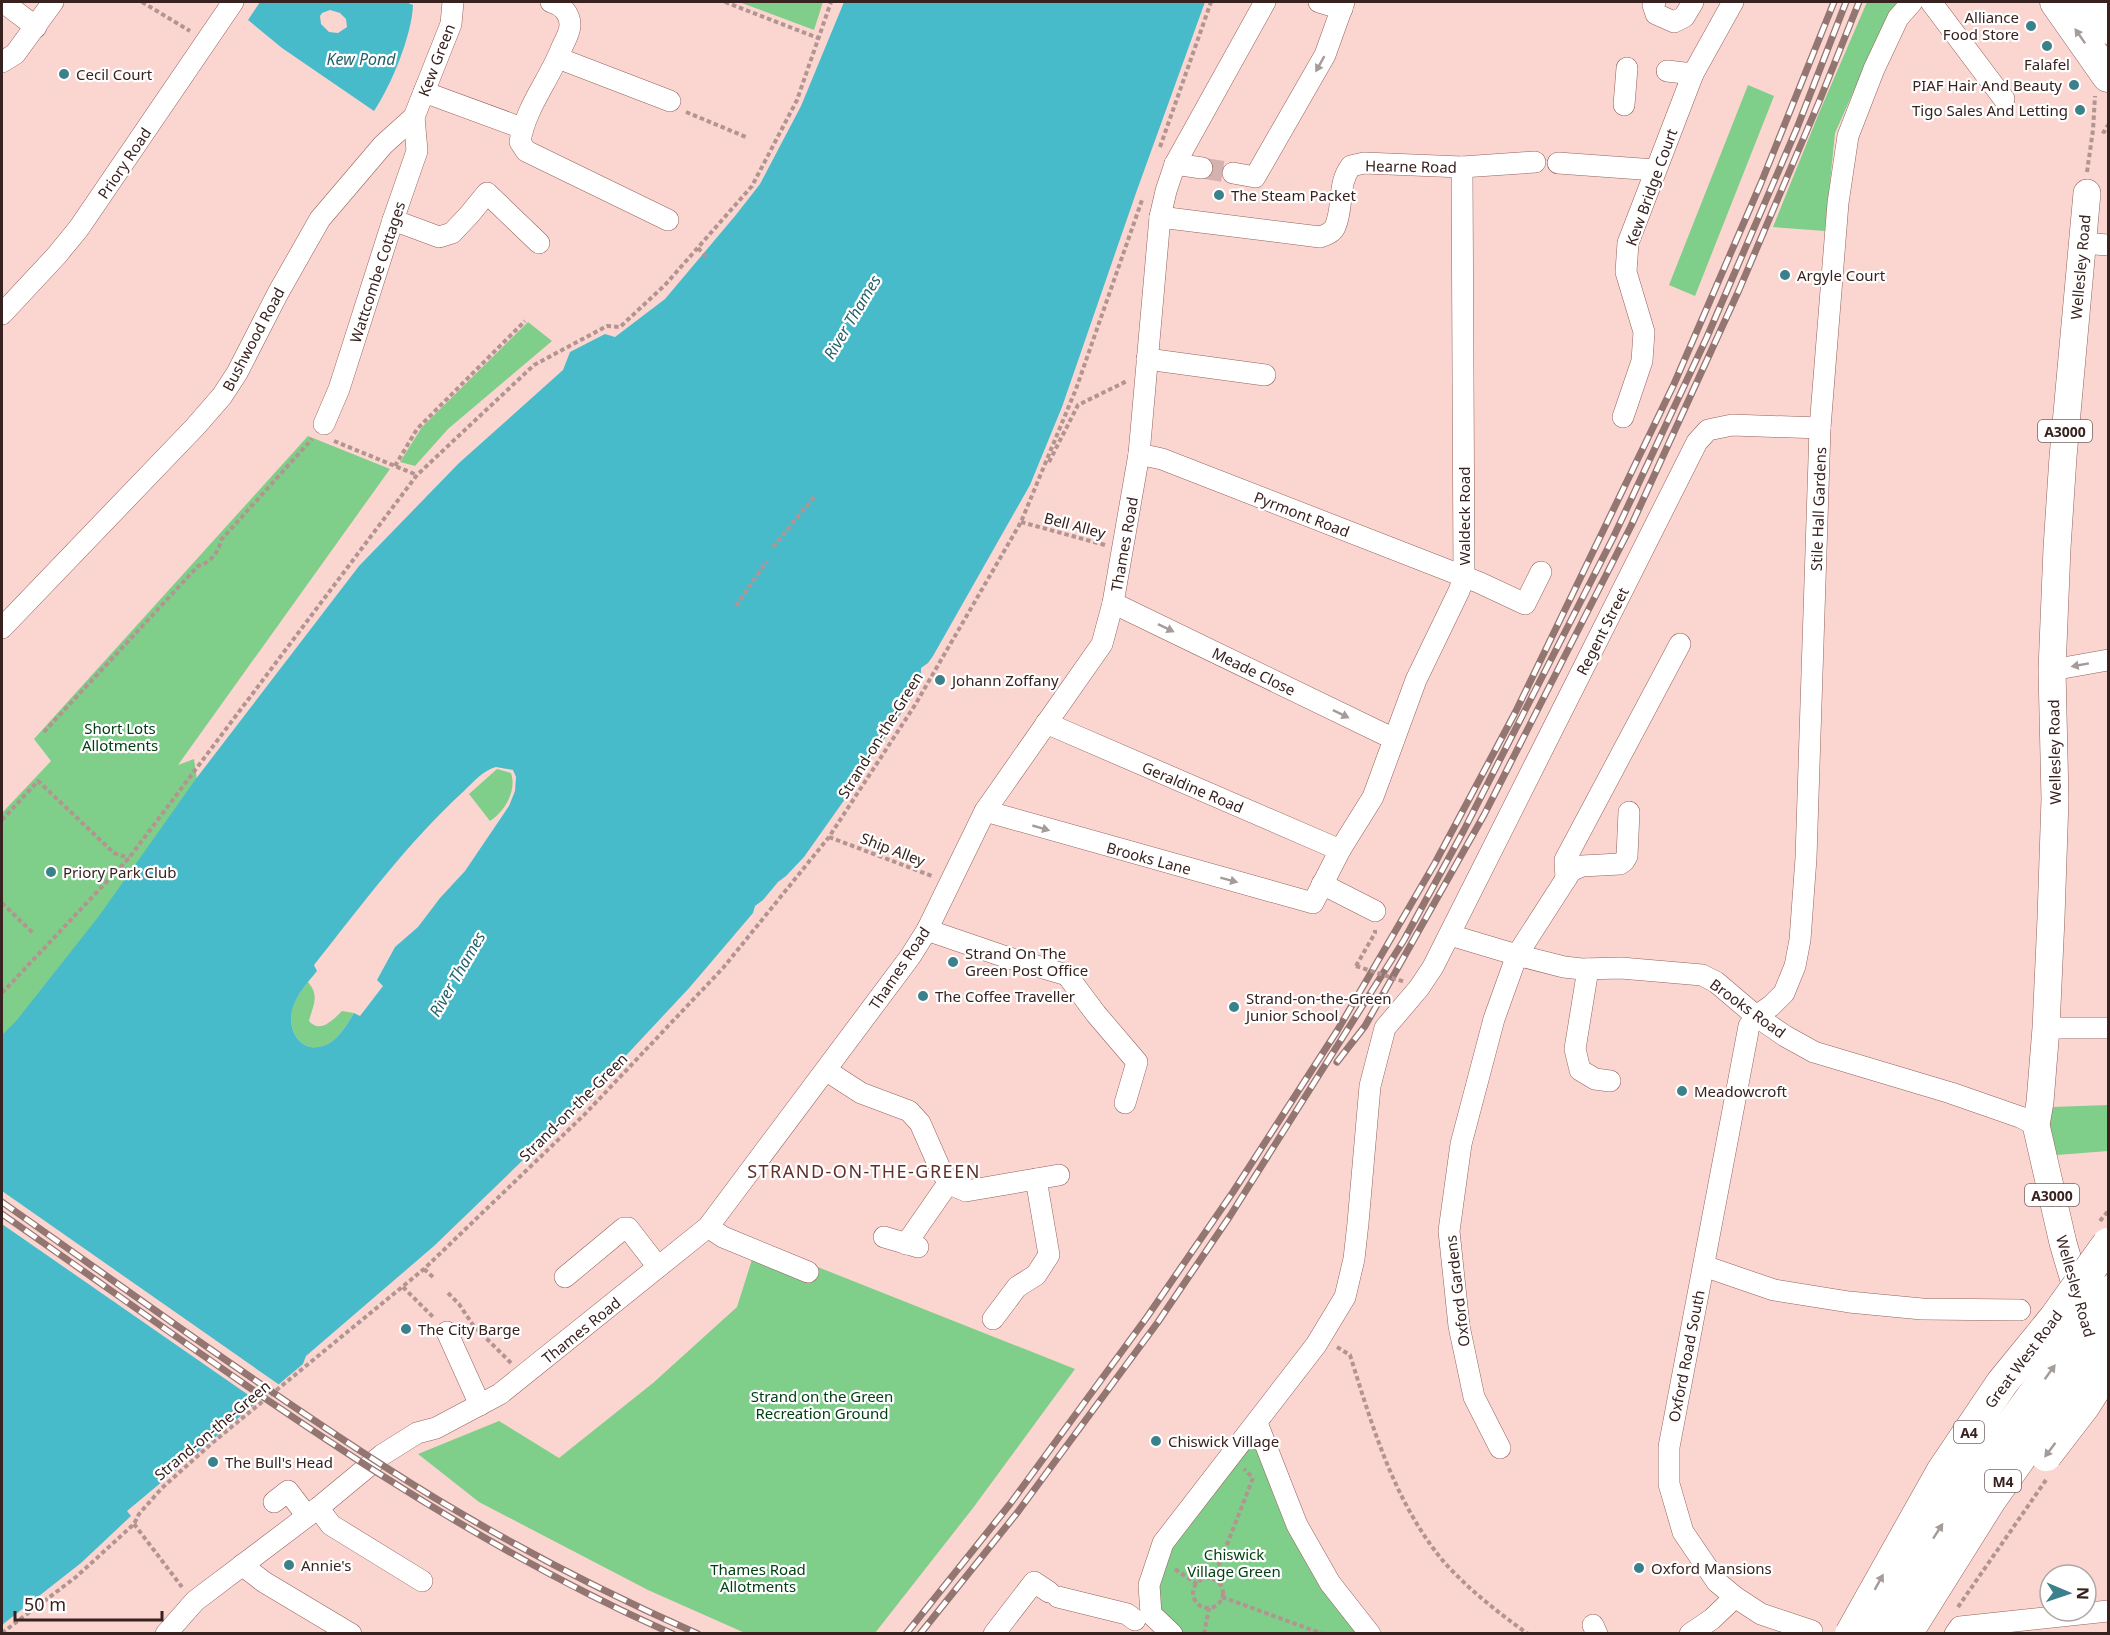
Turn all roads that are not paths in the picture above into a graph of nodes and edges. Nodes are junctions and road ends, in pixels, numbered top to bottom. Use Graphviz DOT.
graph roads {
  1 [pos="3,2"];
  2 [pos="53,2"];
  3 [pos="233,2"];
  4 [pos="453,2"];
  5 [pos="557,2"];
  6 [pos="1319,2"];
  7 [pos="1655,2"];
  8 [pos="1693,2"];
  9 [pos="1733,2"];
  10 [pos="1912,2"];
  11 [pos="1931,2"];
  12 [pos="2056,2"];
  13 [pos="2089,2"];
  14 [pos="1343,5"];
  15 [pos="1261,9"];
  16 [pos="36,27"];
  17 [pos="2109,28"];
  18 [pos="558,58"];
  19 [pos="2,62"];
  20 [pos="1627,68"];
  21 [pos="1667,71"];
  22 [pos="1693,74"];
  23 [pos="2102,82"];
  24 [pos="424,92"];
  25 [pos="2004,99"];
  26 [pos="670,101"];
  27 [pos="1624,105"];
  28 [pos="414,117"];
  29 [pos="522,128"];
  30 [pos="1166,161"];
  31 [pos="1535,162"];
  32 [pos="1558,163"];
  33 [pos="1462,167"];
  34 [pos="1202,168"];
  35 [pos="1655,171"];
  36 [pos="1233,173"];
  37 [pos="2086,193"];
  38 [pos="1160,217"];
  39 [pos="393,220"];
  40 [pos="668,220"];
  41 [pos="539,243"];
  42 [pos="2096,244"];
  43 [pos="2,314"];
  44 [pos="1147,359"];
  45 [pos="1265,375"];
  46 [pos="1623,417"];
  47 [pos="1820,428"];
  48 [pos="320,429"];
  49 [pos="1139,454"];
  50 [pos="1542,572"];
  51 [pos="1464,577"];
  52 [pos="1113,603"];
  53 [pos="2,628"];
  54 [pos="1680,644"];
  55 [pos="2109,660"];
  56 [pos="2052,670"];
  57 [pos="1046,723"];
  58 [pos="1394,739"];
  59 [pos="985,811"];
  60 [pos="1629,812"];
  61 [pos="1340,850"];
  62 [pos="1566,879"];
  63 [pos="1317,893"];
  64 [pos="1375,911"];
  65 [pos="927,930"];
  66 [pos="1450,936"];
  67 [pos="1517,955"];
  68 [pos="1588,969"];
  69 [pos="1756,1016"];
  70 [pos="2046,1028"];
  71 [pos="2109,1028"];
  72 [pos="827,1071"];
  73 [pos="1610,1081"];
  74 [pos="1125,1103"];
  75 [pos="2036,1125"];
  76 [pos="1059,1175"];
  77 [pos="1036,1179"];
  78 [pos="949,1182"];
  79 [pos="708,1227"];
  80 [pos="884,1237"];
  81 [pos="2109,1244"];
  82 [pos="1704,1266"];
  83 [pos="658,1267"];
  84 [pos="808,1272"];
  85 [pos="565,1277"];
  86 [pos="2109,1292"];
  87 [pos="2020,1310"];
  88 [pos="993,1319"];
  89 [pos="447,1332"];
  90 [pos="2109,1333"];
  91 [pos="2109,1368"];
  92 [pos="2109,1394"];
  93 [pos="480,1405"];
  94 [pos="1257,1424"];
  95 [pos="1500,1448"];
  96 [pos="273,1502"];
  97 [pos="313,1512"];
  98 [pos="242,1565"];
  99 [pos="422,1581"];
  100 [pos="1735,1597"];
  101 [pos="2109,1611"];
  102 [pos="1137,1622"];
  103 [pos="1956,1625"];
  104 [pos="1812,1631"];
  105 [pos="166,1634"];
  106 [pos="351,1634"];
  107 [pos="994,1634"];
  108 [pos="1172,1634"];
  109 [pos="1370,1634"];
  110 [pos="1690,1634"];
  111 [pos="1851,1634"];
  112 [pos="1872,1634"];
  113 [pos="1905,1634"];
  114 [pos="1915,1634"];
  1 -- 16 [label="street"];
  2 -- 16 [label="street"];
  3 -- 43 [label="street, Priory Road"];
  4 -- 24 [label="street, Kew Green"];
  5 -- 18 [label="street"];
  6 -- 14 [label="street"];
  7 -- 8 [label="street"];
  9 -- 22 [label="street, Kew Bridge Court"];
  10 -- 47 [label="street, Stile Hall Gardens"];
  11 -- 25 [label="street"];
  23 -- 12 [label="highway, one-way"];
  13 -- 17 [label="highway"];
  14 -- 36 [label="street, one-way"];
  15 -- 30 [label="street, Thames Road"];
  16 -- 19 [label="street"];
  18 -- 26 [label="street"];
  18 -- 29 [label="street"];
  20 -- 27 [label="street"];
  21 -- 22 [label="street"];
  22 -- 35 [label="street, Kew Bridge Court"];
  24 -- 28 [label="street, Kew Green"];
  24 -- 29 [label="street"];
  28 -- 39 [label="street, Wattcombe Cottages"];
  28 -- 53 [label="street, Bushwood Road"];
  29 -- 40 [label="street"];
  30 -- 34 [label="street"];
  30 -- 38 [label="street, Thames Road"];
  31 -- 33 [label="street, Hearne Road"];
  32 -- 35 [label="street"];
  33 -- 38 [label="street, Hearne Road"];
  33 -- 51 [label="street, Waldeck Road"];
  35 -- 46 [label="street, Kew Bridge Court"];
  37 -- 42 [label="main road, Wellesley Road / A3000"];
  38 -- 44 [label="street, Thames Road"];
  39 -- 41 [label="street"];
  39 -- 48 [label="street, Wattcombe Cottages"];
  42 -- 56 [label="main road, Wellesley Road / A3000"];
  44 -- 45 [label="street"];
  44 -- 49 [label="street, Thames Road"];
  47 -- 66 [label="street, Regent Street"];
  47 -- 69 [label="street, Stile Hall Gardens"];
  49 -- 51 [label="street, Pyrmont Road"];
  49 -- 52 [label="street, Thames Road"];
  50 -- 51 [label="street, Pyrmont Road"];
  51 -- 58 [label="street, Waldeck Road"];
  52 -- 57 [label="street, Thames Road"];
  52 -- 58 [label="street, Meade Close, one-way"];
  54 -- 62 [label="street"];
  55 -- 56 [label="street, one-way"];
  56 -- 70 [label="main road, Wellesley Road / A3000"];
  57 -- 59 [label="street, Thames Road"];
  57 -- 61 [label="street, Geraldine Road"];
  58 -- 61 [label="street, Waldeck Road"];
  59 -- 63 [label="street, Brooks Lane, one-way"];
  59 -- 65 [label="street, Thames Road"];
  60 -- 62 [label="street"];
  61 -- 63 [label="street, Waldeck Road"];
  62 -- 67 [label="street, Oxford Gardens"];
  63 -- 64 [label="street, Brooks Lane"];
  65 -- 72 [label="street, Thames Road"];
  65 -- 74 [label="street"];
  66 -- 67 [label="street, Brooks Road"];
  66 -- 94 [label="street"];
  67 -- 68 [label="street, Brooks Road"];
  67 -- 95 [label="street, Oxford Gardens"];
  68 -- 69 [label="street, Brooks Road"];
  68 -- 73 [label="street"];
  69 -- 75 [label="street, Brooks Road"];
  69 -- 82 [label="street, Oxford Road South"];
  70 -- 71 [label="street"];
  70 -- 75 [label="main road, Wellesley Road / A3000"];
  72 -- 78 [label="street"];
  72 -- 79 [label="street, Thames Road"];
  75 -- 92 [label="main road, Wellesley Road / A3000"];
  76 -- 77 [label="street"];
  77 -- 78 [label="street"];
  77 -- 88 [label="street"];
  78 -- 80 [label="street"];
  79 -- 83 [label="street, Thames Road"];
  79 -- 84 [label="street"];
  111 -- 81 [label="highway, Great West Road / A4, one-way, bridge"];
  82 -- 87 [label="street"];
  82 -- 100 [label="street, Oxford Road South"];
  83 -- 85 [label="street"];
  83 -- 93 [label="street, Thames Road"];
  112 -- 86 [label="highway, M4, one-way, bridge"];
  89 -- 93 [label="street"];
  90 -- 113 [label="highway, M4, bridge"];
  91 -- 114 [label="highway, one-way, bridge"];
  93 -- 97 [label="street, Thames Road"];
  94 -- 102 [label="street"];
  94 -- 109 [label="street"];
  96 -- 97 [label="street"];
  97 -- 98 [label="street, Thames Road"];
  97 -- 99 [label="street"];
  98 -- 105 [label="street, Thames Road"];
  98 -- 106 [label="street"];
  100 -- 104 [label="street, Oxford Road South"];
  100 -- 110 [label="street"];
  101 -- 103 [label="street"];
  102 -- 107 [label="street"];
  102 -- 108 [label="street"];
}
